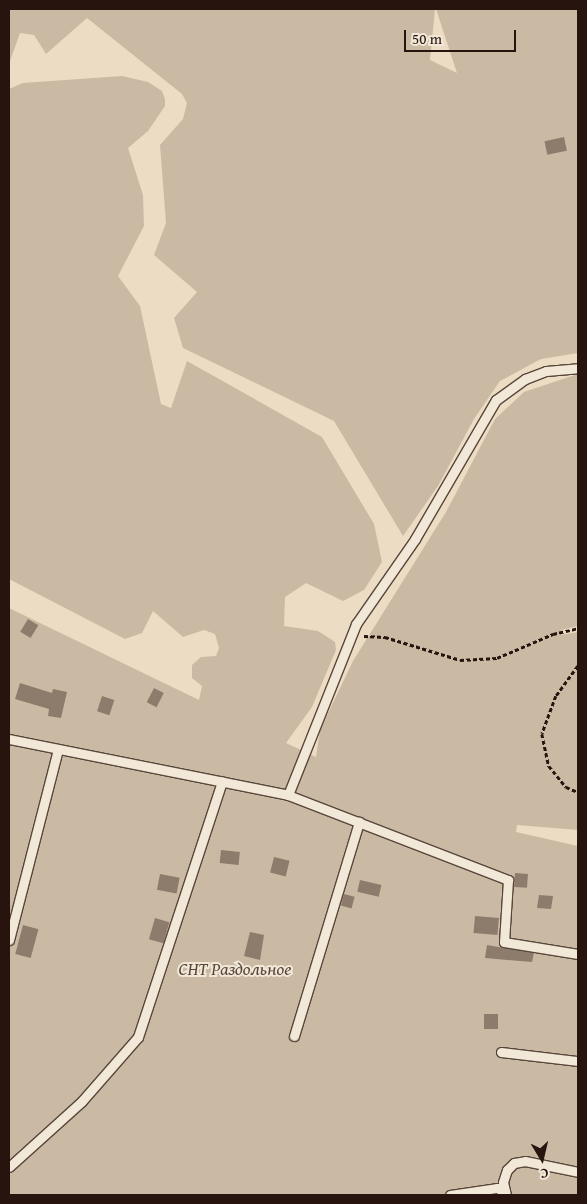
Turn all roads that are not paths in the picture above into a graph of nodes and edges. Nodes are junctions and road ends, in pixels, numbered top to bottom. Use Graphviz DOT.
graph roads {
  1 [pos="578,368"];
  2 [pos="9,738"];
  3 [pos="58,748"];
  4 [pos="222,781"];
  5 [pos="288,795"];
  6 [pos="359,822"];
  7 [pos="9,940"];
  8 [pos="578,954"];
  9 [pos="294,1036"];
  10 [pos="501,1052"];
  11 [pos="578,1061"];
  12 [pos="9,1167"];
  13 [pos="578,1172"];
  14 [pos="505,1193"];
  15 [pos="450,1195"];
  1 -- 5 [label="lane"];
  2 -- 3 [label="lane"];
  3 -- 4 [label="lane"];
  3 -- 7 [label="lane"];
  4 -- 5 [label="lane"];
  4 -- 12 [label="lane"];
  5 -- 6 [label="lane"];
  6 -- 8 [label="lane"];
  6 -- 9 [label="lane"];
  10 -- 11 [label="lane"];
  13 -- 14 [label="lane"];
  14 -- 15 [label="lane"];
}
